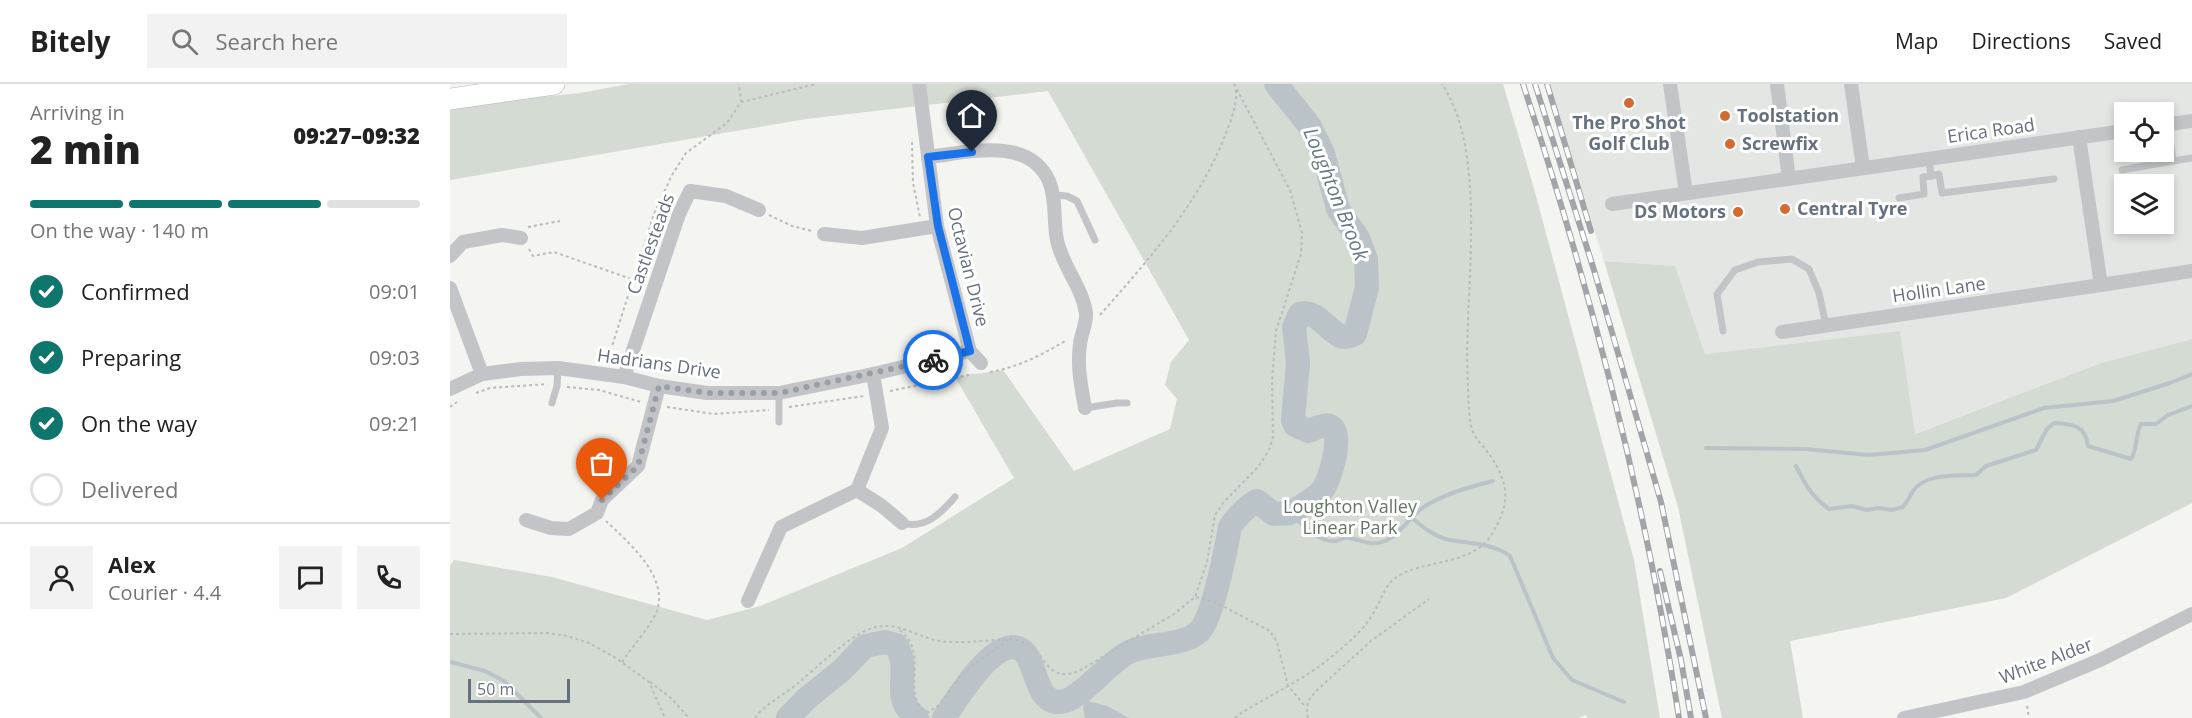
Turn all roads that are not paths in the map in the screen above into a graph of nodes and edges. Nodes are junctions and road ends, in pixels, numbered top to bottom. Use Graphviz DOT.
graph roads {
  1 [pos="554,84"];
  2 [pos="919,84"];
  3 [pos="1670,84"];
  4 [pos="1777,84"];
  5 [pos="1851,84"];
  6 [pos="450,99"];
  7 [pos="2192,121"];
  8 [pos="2174,124"];
  9 [pos="2114,132"];
  10 [pos="2079,137"];
  11 [pos="928,157"];
  12 [pos="1929,158"];
  13 [pos="2192,158"];
  14 [pos="2174,160"];
  15 [pos="2163,162"];
  16 [pos="1863,168"];
  17 [pos="2122,170"];
  18 [pos="1931,176"];
  19 [pos="1789,179"];
  20 [pos="2054,179"];
  21 [pos="1686,193"];
  22 [pos="1053,195"];
  23 [pos="1899,198"];
  24 [pos="1612,204"];
  25 [pos="759,210"];
  26 [pos="938,226"];
  27 [pos="824,234"];
  28 [pos="521,238"];
  29 [pos="1095,240"];
  30 [pos="450,256"];
  31 [pos="2192,271"];
  32 [pos="2101,285"];
  33 [pos="450,288"];
  34 [pos="1826,325"];
  35 [pos="1723,331"];
  36 [pos="1782,332"];
  37 [pos="970,351"];
  38 [pos="558,368"];
  39 [pos="979,370"];
  40 [pos="482,374"];
  41 [pos="873,374"];
  42 [pos="624,377"];
  43 [pos="659,386"];
  44 [pos="779,393"];
  45 [pos="455,394"];
  46 [pos="1127,403"];
  47 [pos="552,404"];
  48 [pos="1085,408"];
  49 [pos="779,422"];
  50 [pos="857,490"];
  51 [pos="955,497"];
  52 [pos="526,520"];
  53 [pos="902,523"];
  54 [pos="748,601"];
  55 [pos="2192,614"];
  56 [pos="1904,718"];
  1 -- 6 [label="main road"];
  2 -- 11 [label="street, Octavian Drive"];
  3 -- 21 [label="street"];
  4 -- 19 [label="street"];
  5 -- 16 [label="street"];
  7 -- 8 [label="street"];
  9 -- 10 [label="street, Erica Road"];
  10 -- 12 [label="street, Erica Road"];
  10 -- 32 [label="street"];
  11 -- 22 [label="street"];
  11 -- 26 [label="street, Octavian Drive"];
  12 -- 16 [label="street, Erica Road"];
  12 -- 18 [label="lane"];
  13 -- 14 [label="lane"];
  15 -- 17 [label="lane"];
  16 -- 19 [label="street, Erica Road"];
  18 -- 20 [label="lane"];
  18 -- 23 [label="lane"];
  19 -- 21 [label="street, Erica Road"];
  21 -- 24 [label="street, Erica Road"];
  22 -- 29 [label="lane"];
  22 -- 48 [label="street"];
  25 -- 42 [label="street, Castlesteads"];
  26 -- 27 [label="street"];
  26 -- 37 [label="street, Octavian Drive"];
  28 -- 30 [label="street"];
  31 -- 32 [label="street, Hollin Lane"];
  32 -- 34 [label="street, Hollin Lane"];
  33 -- 40 [label="street"];
  34 -- 35 [label="lane"];
  34 -- 36 [label="street, Hollin Lane"];
  37 -- 39 [label="street"];
  37 -- 41 [label="street, Hadrians Drive"];
  38 -- 40 [label="street, Hadrians Drive"];
  38 -- 42 [label="street, Hadrians Drive"];
  38 -- 47 [label="lane"];
  40 -- 45 [label="street, Hadrians Drive"];
  41 -- 44 [label="street, Hadrians Drive"];
  41 -- 50 [label="street"];
  42 -- 43 [label="street, Hadrians Drive"];
  43 -- 44 [label="street, Hadrians Drive"];
  43 -- 52 [label="street"];
  44 -- 49 [label="lane"];
  46 -- 48 [label="lane"];
  50 -- 53 [label="street"];
  50 -- 54 [label="street"];
  51 -- 53 [label="lane"];
  55 -- 56 [label="street, White Alder"];
}
